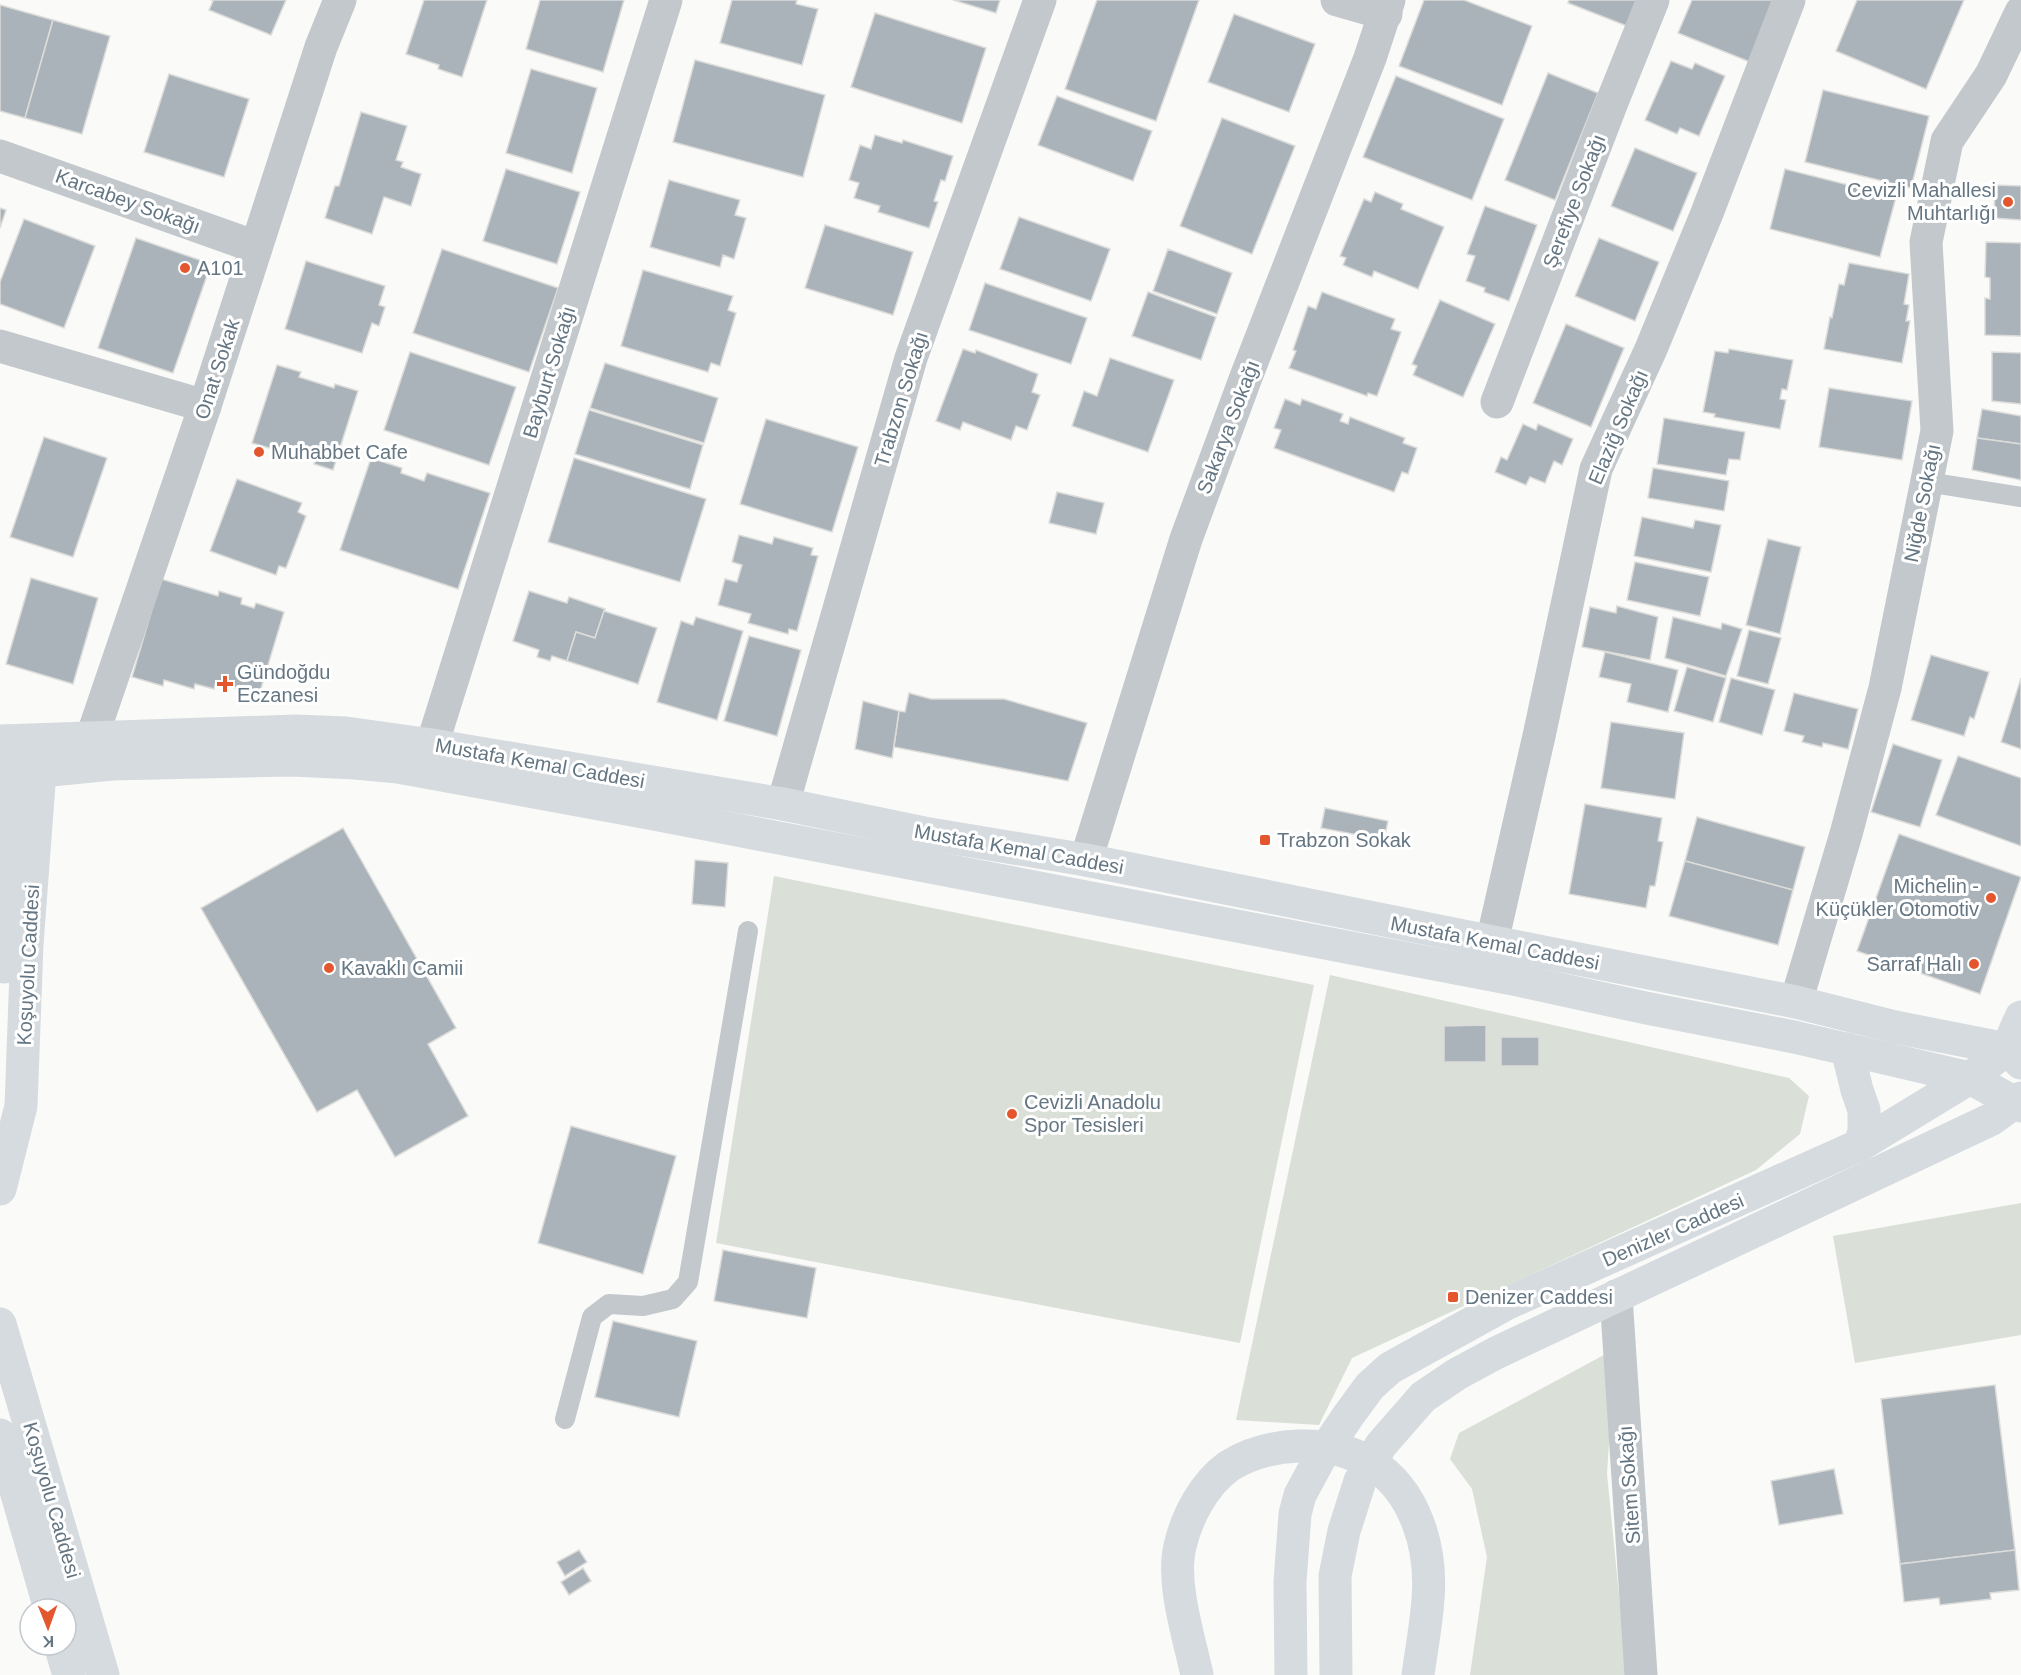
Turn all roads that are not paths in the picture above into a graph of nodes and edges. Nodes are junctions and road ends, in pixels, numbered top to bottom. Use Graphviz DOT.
graph roads {
  1 [pos="340,0"];
  2 [pos="666,0"];
  3 [pos="1040,0"];
  4 [pos="1337,0"];
  5 [pos="1653,0"];
  6 [pos="1789,0"];
  7 [pos="1387,7"];
  8 [pos="2021,12"];
  9 [pos="0,156"];
  10 [pos="256,247"];
  11 [pos="0,346"];
  12 [pos="1497,402"];
  13 [pos="205,406"];
  14 [pos="1927,482"];
  15 [pos="2021,497"];
  16 [pos="92,737"];
  17 [pos="432,745"];
  18 [pos="15,757"];
  19 [pos="783,804"];
  20 [pos="776,837"];
  21 [pos="1086,860"];
  22 [pos="1079,895"];
  23 [pos="748,931"];
  24 [pos="1492,942"];
  25 [pos="1796,1002"];
  26 [pos="2021,1017"];
  27 [pos="1847,1049"];
  28 [pos="0,1056"];
  29 [pos="2014,1056"];
  30 [pos="1970,1077"];
  31 [pos="2019,1102"];
  32 [pos="1860,1144"];
  33 [pos="0,1189"];
  34 [pos="1616,1296"];
  35 [pos="0,1324"];
  36 [pos="566,1419"];
  37 [pos="0,1435"];
  38 [pos="47,1597"];
  39 [pos="64,1657"];
  40 [pos="69,1675"];
  41 [pos="103,1675"];
  42 [pos="1197,1675"];
  43 [pos="1291,1675"];
  44 [pos="1336,1675"];
  45 [pos="1418,1675"];
  46 [pos="1641,1675"];
  1 -- 10 [label="street, Onat Sokak"];
  2 -- 17 [label="street, Bayburt Sokağı"];
  3 -- 19 [label="street, Trabzon Sokağı"];
  4 -- 7 [label="street"];
  5 -- 12 [label="street, Şerefiye Sokağı"];
  6 -- 24 [label="street, Elaziğ Sokağı"];
  7 -- 21 [label="street, Sakarya Sokağı"];
  8 -- 14 [label="street, Niğde Sokağı"];
  9 -- 10 [label="street, Karcabey Sokağı"];
  10 -- 13 [label="street, Onat Sokak"];
  11 -- 13 [label="street"];
  13 -- 16 [label="street, Onat Sokak"];
  14 -- 15 [label="lane"];
  14 -- 25 [label="street, Niğde Sokağı"];
  16 -- 17 [label="street, Mustafa Kemal Caddesi"];
  16 -- 18 [label="street, Mustafa Kemal Caddesi"];
  17 -- 19 [label="street, Mustafa Kemal Caddesi"];
  18 -- 20 [label="street, Mustafa Kemal Caddesi"];
  18 -- 28 [label="street, Koşuyolu Caddesi"];
  18 -- 33 [label="street, Koşuyolu Caddesi"];
  19 -- 20 [label="street"];
  19 -- 21 [label="street, Mustafa Kemal Caddesi"];
  20 -- 22 [label="street, Mustafa Kemal Caddesi"];
  21 -- 22 [label="street"];
  21 -- 24 [label="street, Mustafa Kemal Caddesi"];
  22 -- 27 [label="street, Mustafa Kemal Caddesi"];
  23 -- 36 [label="lane"];
  24 -- 25 [label="street, Mustafa Kemal Caddesi"];
  25 -- 29 [label="street, Mustafa Kemal Caddesi"];
  26 -- 29 [label="street, Denizler Caddesi"];
  27 -- 30 [label="street, Mustafa Kemal Caddesi"];
  27 -- 32 [label="street"];
  29 -- 30 [label="street, Denizler Caddesi"];
  30 -- 31 [label="street"];
  30 -- 32 [label="street, Denizler Caddesi"];
  31 -- 34 [label="street, Denizler Caddesi"];
  32 -- 43 [label="street, Denizler Caddesi"];
  34 -- 44 [label="street, Denizler Caddesi"];
  34 -- 46 [label="street, Sitem Sokağı"];
  35 -- 41 [label="street, Koşuyolu Caddesi"];
  37 -- 38 [label="street, Koşuyolu Caddesi"];
  39 -- 40 [label="street"];
  42 -- 45 [label="street"];
}
